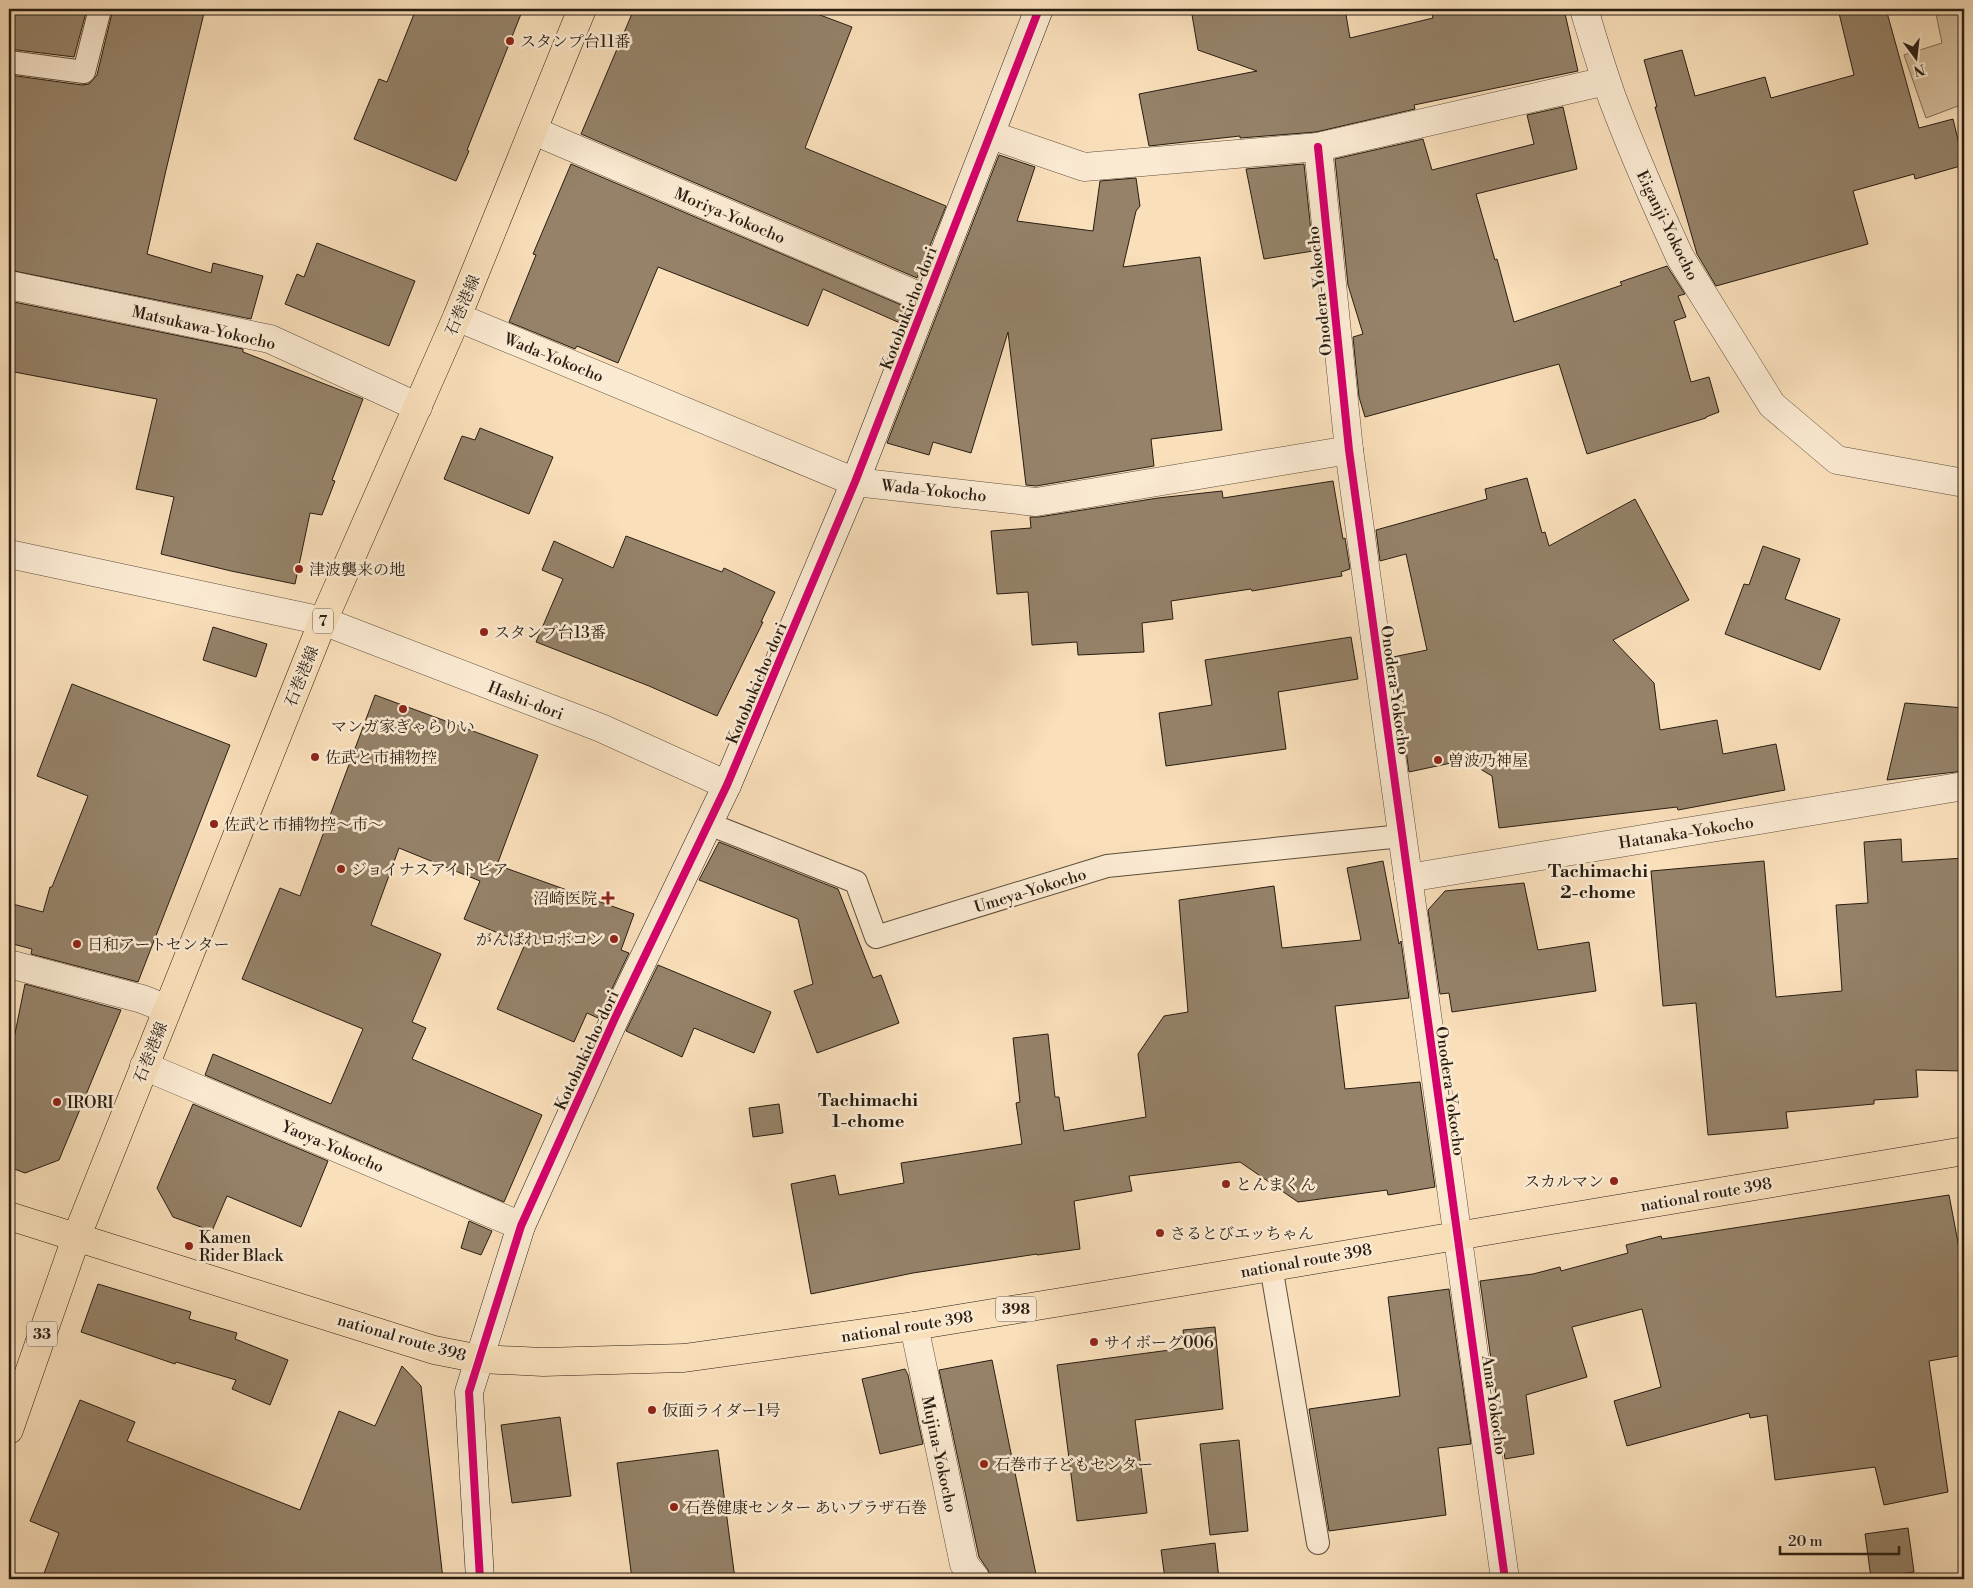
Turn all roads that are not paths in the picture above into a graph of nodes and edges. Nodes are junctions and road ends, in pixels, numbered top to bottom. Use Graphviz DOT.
graph roads {
  1 [pos="100,9"];
  2 [pos="582,9"];
  3 [pos="1039,9"];
  4 [pos="1584,9"];
  5 [pos="9,62"];
  6 [pos="1606,81"];
  7 [pos="534,131"];
  8 [pos="991,135"];
  9 [pos="1318,147"];
  10 [pos="9,285"];
  11 [pos="926,299"];
  12 [pos="457,317"];
  13 [pos="418,407"];
  14 [pos="1349,450"];
  15 [pos="855,482"];
  16 [pos="1964,483"];
  17 [pos="9,554"];
  18 [pos="323,622"];
  19 [pos="727,786"];
  20 [pos="1964,786"];
  21 [pos="709,824"];
  22 [pos="1402,836"];
  23 [pos="1408,878"];
  24 [pos="9,964"];
  25 [pos="167,1009"];
  26 [pos="144,1066"];
  27 [pos="1964,1151"];
  28 [pos="9,1216"];
  29 [pos="521,1226"];
  30 [pos="1457,1235"];
  31 [pos="76,1238"];
  32 [pos="1271,1266"];
  33 [pos="914,1326"];
  34 [pos="480,1359"];
  35 [pos="9,1430"];
  36 [pos="1318,1543"];
  37 [pos="480,1579"];
  38 [pos="976,1579"];
  39 [pos="1506,1579"];
  1 -- 5 [label="lane"];
  2 -- 7 [label="main road, 石巻港線 / 7"];
  3 -- 8 [label="street, Kotobukicho-dori"];
  4 -- 6 [label="street, Eiganji-Yokocho"];
  6 -- 9 [label="street"];
  6 -- 16 [label="street, Eiganji-Yokocho"];
  7 -- 11 [label="street, Moriya-Yokocho"];
  7 -- 12 [label="main road, 石巻港線 / 7"];
  8 -- 9 [label="street"];
  8 -- 11 [label="street, Kotobukicho-dori"];
  9 -- 14 [label="street, Onodera-Yokocho"];
  10 -- 13 [label="street, Matsukawa-Yokocho"];
  11 -- 15 [label="street, Kotobukicho-dori"];
  12 -- 13 [label="main road, 石巻港線 / 7"];
  12 -- 15 [label="street, Wada-Yokocho"];
  13 -- 18 [label="main road, 石巻港線 / 7"];
  14 -- 15 [label="street, Wada-Yokocho"];
  14 -- 22 [label="street, Onodera-Yokocho"];
  15 -- 19 [label="street, Kotobukicho-dori"];
  17 -- 18 [label="street, Hashi-dori"];
  18 -- 19 [label="street, Hashi-dori"];
  18 -- 25 [label="main road, 石巻港線 / 7"];
  19 -- 21 [label="street, Kotobukicho-dori"];
  20 -- 23 [label="street, Hatanaka-Yokocho"];
  21 -- 22 [label="lane, Umeya-Yokocho"];
  21 -- 29 [label="street, Kotobukicho-dori"];
  22 -- 23 [label="street, Onodera-Yokocho"];
  23 -- 30 [label="street, Onodera-Yokocho"];
  24 -- 25 [label="street"];
  25 -- 26 [label="main road, 石巻港線 / 7"];
  26 -- 29 [label="street, Yaoya-Yokocho"];
  26 -- 31 [label="main road, 石巻港線 / 7"];
  27 -- 30 [label="main road, national route 398 / 398"];
  28 -- 31 [label="main road, national route 398 / 398"];
  29 -- 34 [label="street, Kotobukicho-dori"];
  30 -- 32 [label="main road, national route 398 / 398"];
  30 -- 39 [label="street, Ama-Yokocho"];
  31 -- 34 [label="main road, national route 398 / 398"];
  31 -- 35 [label="main road, 33"];
  32 -- 33 [label="main road, national route 398 / 398"];
  32 -- 36 [label="lane"];
  33 -- 34 [label="main road, national route 398 / 398"];
  33 -- 38 [label="street, Mujina-Yokocho"];
  34 -- 37 [label="street, Kotobukicho-dori"];
}
